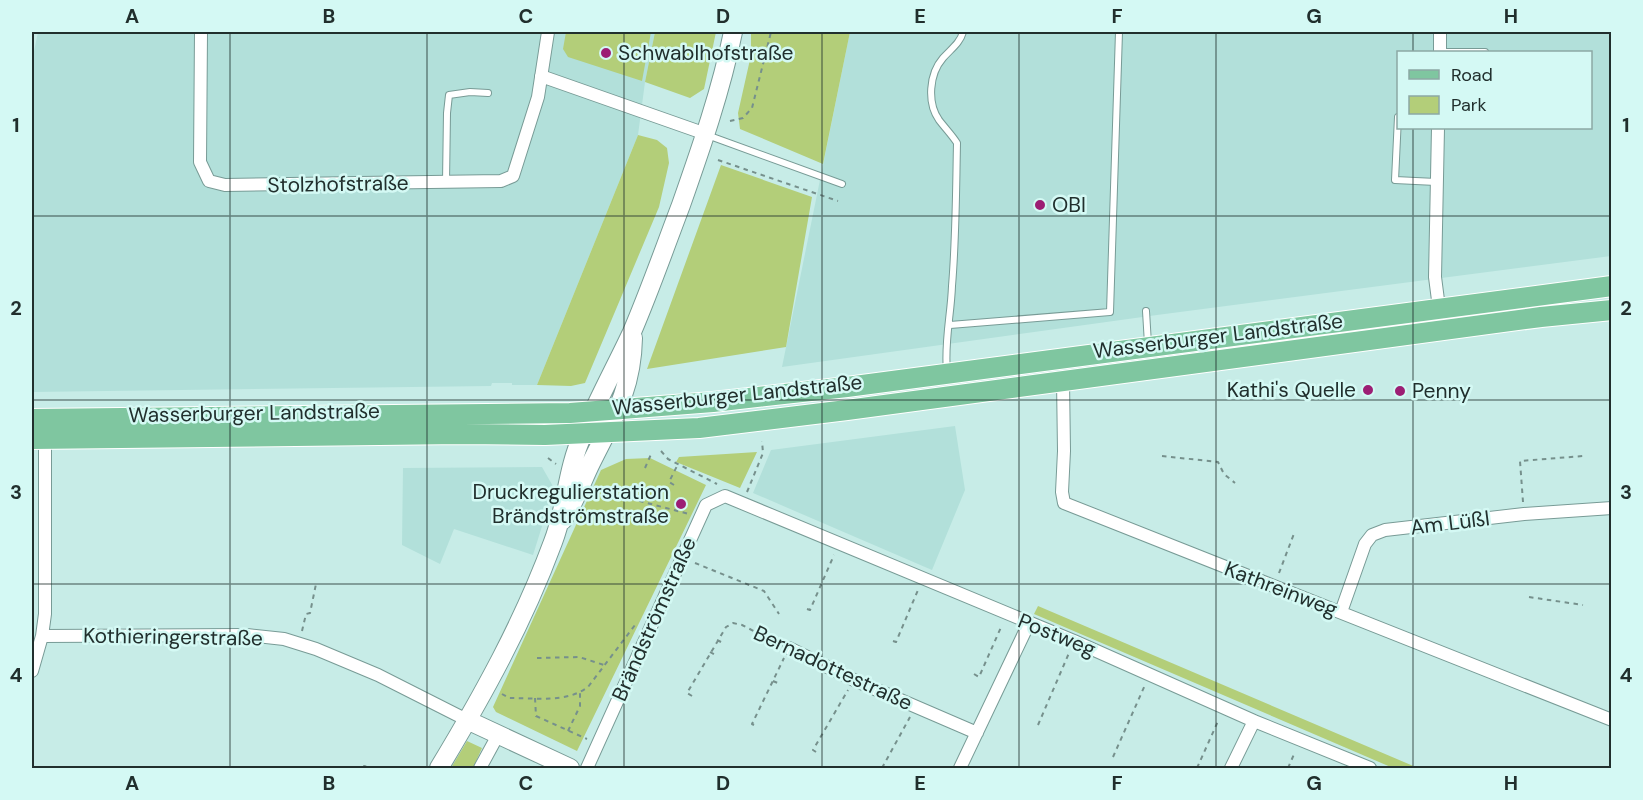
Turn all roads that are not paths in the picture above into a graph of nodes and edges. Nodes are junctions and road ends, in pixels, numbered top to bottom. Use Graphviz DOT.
graph roads {
  1 [pos="201,32"];
  2 [pos="548,32"];
  3 [pos="733,32"];
  4 [pos="963,32"];
  5 [pos="1119,32"];
  6 [pos="1440,32"];
  7 [pos="1440,51"];
  8 [pos="541,75"];
  9 [pos="488,93"];
  10 [pos="1397,129"];
  11 [pos="1438,129"];
  12 [pos="706,134"];
  13 [pos="446,182"];
  14 [pos="1437,182"];
  15 [pos="842,184"];
  16 [pos="1611,286"];
  17 [pos="1438,309"];
  18 [pos="1611,310"];
  19 [pos="1146,311"];
  20 [pos="950,325"];
  21 [pos="633,330"];
  22 [pos="1442,331"];
  23 [pos="1148,347"];
  24 [pos="947,373"];
  25 [pos="1063,381"];
  26 [pos="617,410"];
  27 [pos="594,412"];
  28 [pos="32,419"];
  29 [pos="606,432"];
  30 [pos="583,434"];
  31 [pos="38,439"];
  32 [pos="742,503"];
  33 [pos="1611,508"];
  34 [pos="559,525"];
  35 [pos="1341,612"];
  36 [pos="1029,623"];
  37 [pos="42,636"];
  38 [pos="789,648"];
  39 [pos="32,671"];
  40 [pos="467,720"];
  41 [pos="1611,720"];
  42 [pos="1254,721"];
  43 [pos="976,733"];
  44 [pos="498,735"];
  45 [pos="439,768"];
  46 [pos="480,768"];
  47 [pos="570,768"];
  48 [pos="587,768"];
  49 [pos="960,768"];
  50 [pos="1231,768"];
  51 [pos="1370,768"];
  1 -- 13 [label="street, Stolzhofstraße"];
  2 -- 8 [label="street, Stolzhofstraße"];
  3 -- 12 [label="street"];
  4 -- 20 [label="lane"];
  5 -- 20 [label="lane"];
  6 -- 7 [label="street"];
  8 -- 12 [label="street"];
  8 -- 13 [label="street, Stolzhofstraße"];
  9 -- 13 [label="lane"];
  10 -- 14 [label="lane"];
  11 -- 14 [label="street"];
  12 -- 15 [label="lane"];
  12 -- 21 [label="street"];
  14 -- 17 [label="street"];
  16 -- 17 [label="main road, Wasserburger Landstraße"];
  17 -- 22 [label="street"];
  17 -- 23 [label="main road, Wasserburger Landstraße"];
  18 -- 22 [label="main road, Wasserburger Landstraße"];
  19 -- 23 [label="lane"];
  20 -- 24 [label="lane"];
  21 -- 26 [label="street"];
  21 -- 27 [label="street"];
  22 -- 25 [label="main road, Wasserburger Landstraße"];
  23 -- 24 [label="main road, Wasserburger Landstraße"];
  24 -- 26 [label="main road, Wasserburger Landstraße"];
  25 -- 29 [label="main road, Wasserburger Landstraße"];
  25 -- 35 [label="street, Kathreinweg"];
  26 -- 27 [label="main road, Wasserburger Landstraße"];
  26 -- 29 [label="street"];
  27 -- 28 [label="main road, Wasserburger Landstraße"];
  27 -- 30 [label="street"];
  29 -- 30 [label="main road, Wasserburger Landstraße"];
  29 -- 34 [label="street"];
  30 -- 31 [label="main road, Wasserburger Landstraße"];
  30 -- 34 [label="street"];
  31 -- 37 [label="street"];
  32 -- 36 [label="street, Postweg"];
  32 -- 48 [label="street, Brändströmstraße"];
  33 -- 35 [label="street, Am Lüßl"];
  34 -- 40 [label="street"];
  35 -- 41 [label="street, Kathreinweg"];
  36 -- 42 [label="street, Postweg"];
  36 -- 43 [label="street"];
  37 -- 39 [label="street"];
  37 -- 40 [label="street, Kothieringerstraße"];
  38 -- 43 [label="street, Bernadottestraße"];
  40 -- 44 [label="street"];
  40 -- 45 [label="street"];
  42 -- 50 [label="street"];
  42 -- 51 [label="street, Postweg"];
  43 -- 49 [label="street"];
  44 -- 46 [label="street"];
  44 -- 47 [label="street"];
}
